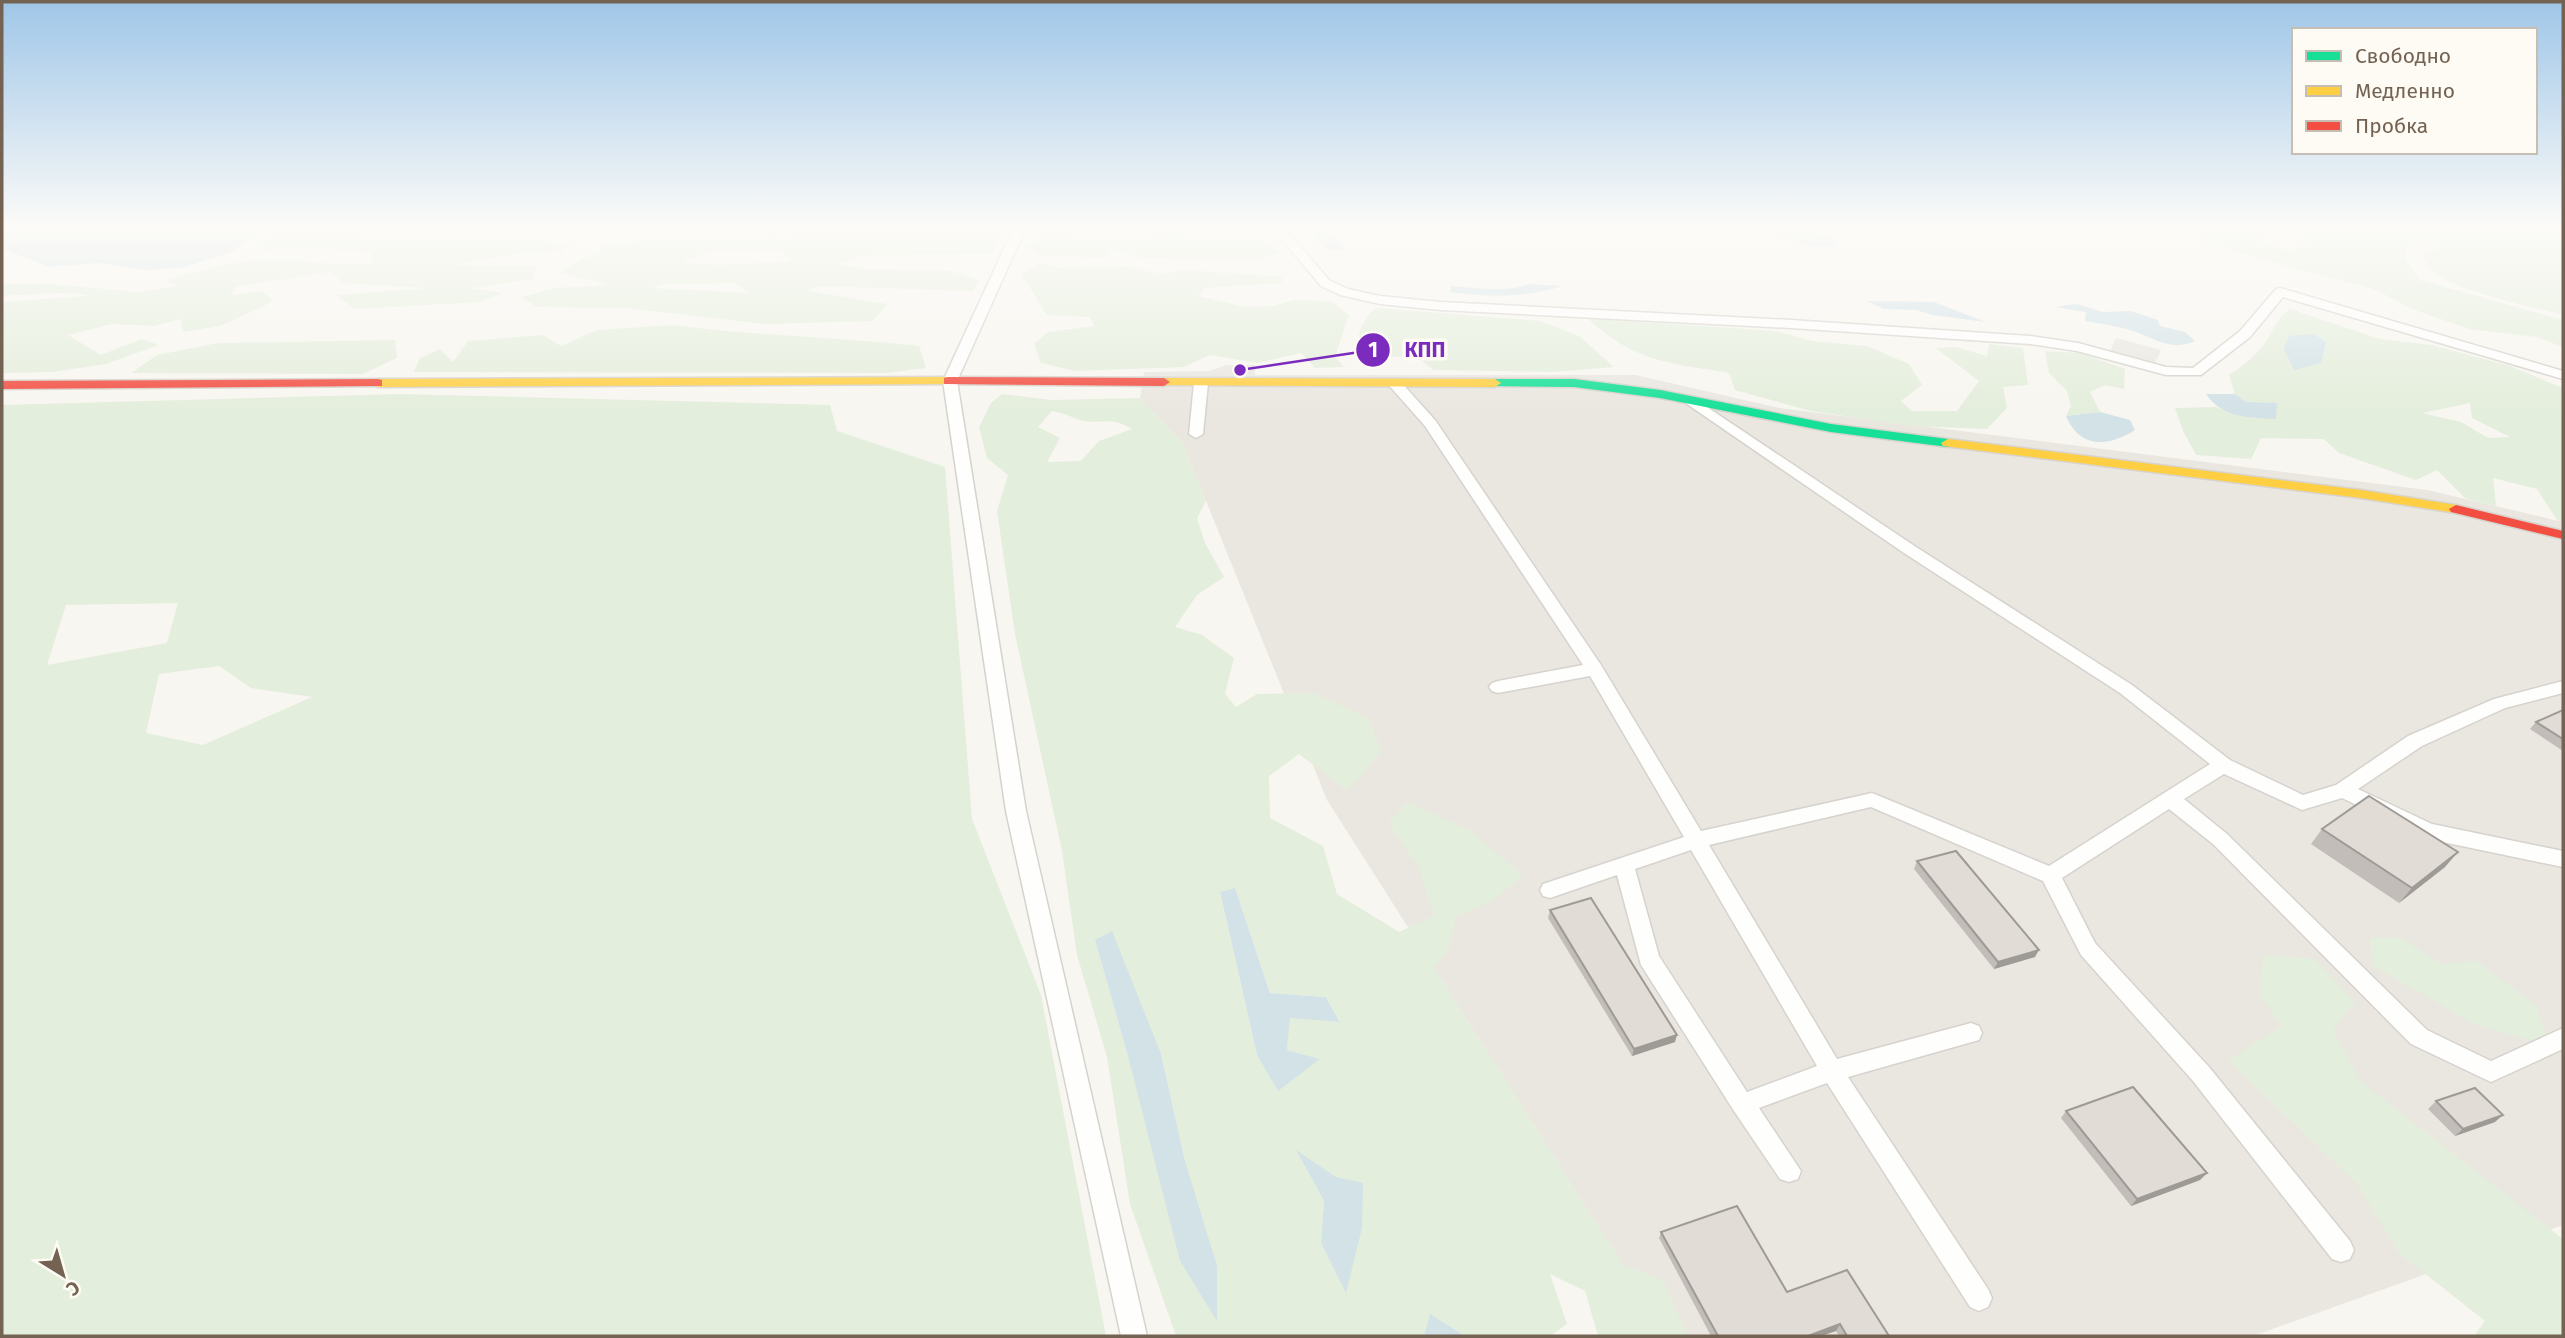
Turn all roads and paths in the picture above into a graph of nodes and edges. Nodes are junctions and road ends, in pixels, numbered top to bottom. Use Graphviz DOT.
graph roads {
  1 [pos="993,287"];
  2 [pos="1334,287"];
  3 [pos="2563,375"];
  4 [pos="950,382"];
  5 [pos="1201,383"];
  6 [pos="1394,383"];
  7 [pos="2,385"];
  8 [pos="1692,401"];
  9 [pos="1196,434"];
  10 [pos="2563,535"];
  11 [pos="1595,669"];
  12 [pos="1498,687"];
  13 [pos="2563,687"];
  14 [pos="2223,765"];
  15 [pos="2343,790"];
  16 [pos="2169,799"];
  17 [pos="1697,840"];
  18 [pos="2563,859"];
  19 [pos="1624,865"];
  20 [pos="2050,876"];
  21 [pos="1550,890"];
  22 [pos="1970,1033"];
  23 [pos="2563,1038"];
  24 [pos="1832,1071"];
  25 [pos="1742,1104"];
  26 [pos="1789,1171"];
  27 [pos="2341,1250"];
  28 [pos="1979,1298"];
  29 [pos="1134,1336"];
  1 -- 4 [label="lane"];
  2 -- 3 [label="lane"];
  4 -- 5 [label="street"];
  4 -- 7 [label="street"];
  4 -- 29 [label="lane"];
  5 -- 6 [label="street"];
  5 -- 9 [label="lane"];
  6 -- 8 [label="street"];
  6 -- 11 [label="lane"];
  8 -- 10 [label="street"];
  8 -- 14 [label="lane"];
  11 -- 12 [label="lane"];
  11 -- 17 [label="lane"];
  13 -- 15 [label="lane"];
  14 -- 15 [label="lane"];
  14 -- 16 [label="lane"];
  15 -- 18 [label="lane"];
  16 -- 20 [label="lane"];
  16 -- 23 [label="lane"];
  17 -- 19 [label="lane"];
  17 -- 20 [label="lane"];
  17 -- 24 [label="lane"];
  19 -- 21 [label="lane"];
  19 -- 25 [label="lane"];
  20 -- 27 [label="lane"];
  22 -- 24 [label="lane"];
  24 -- 25 [label="lane"];
  24 -- 28 [label="lane"];
  25 -- 26 [label="lane"];
}
